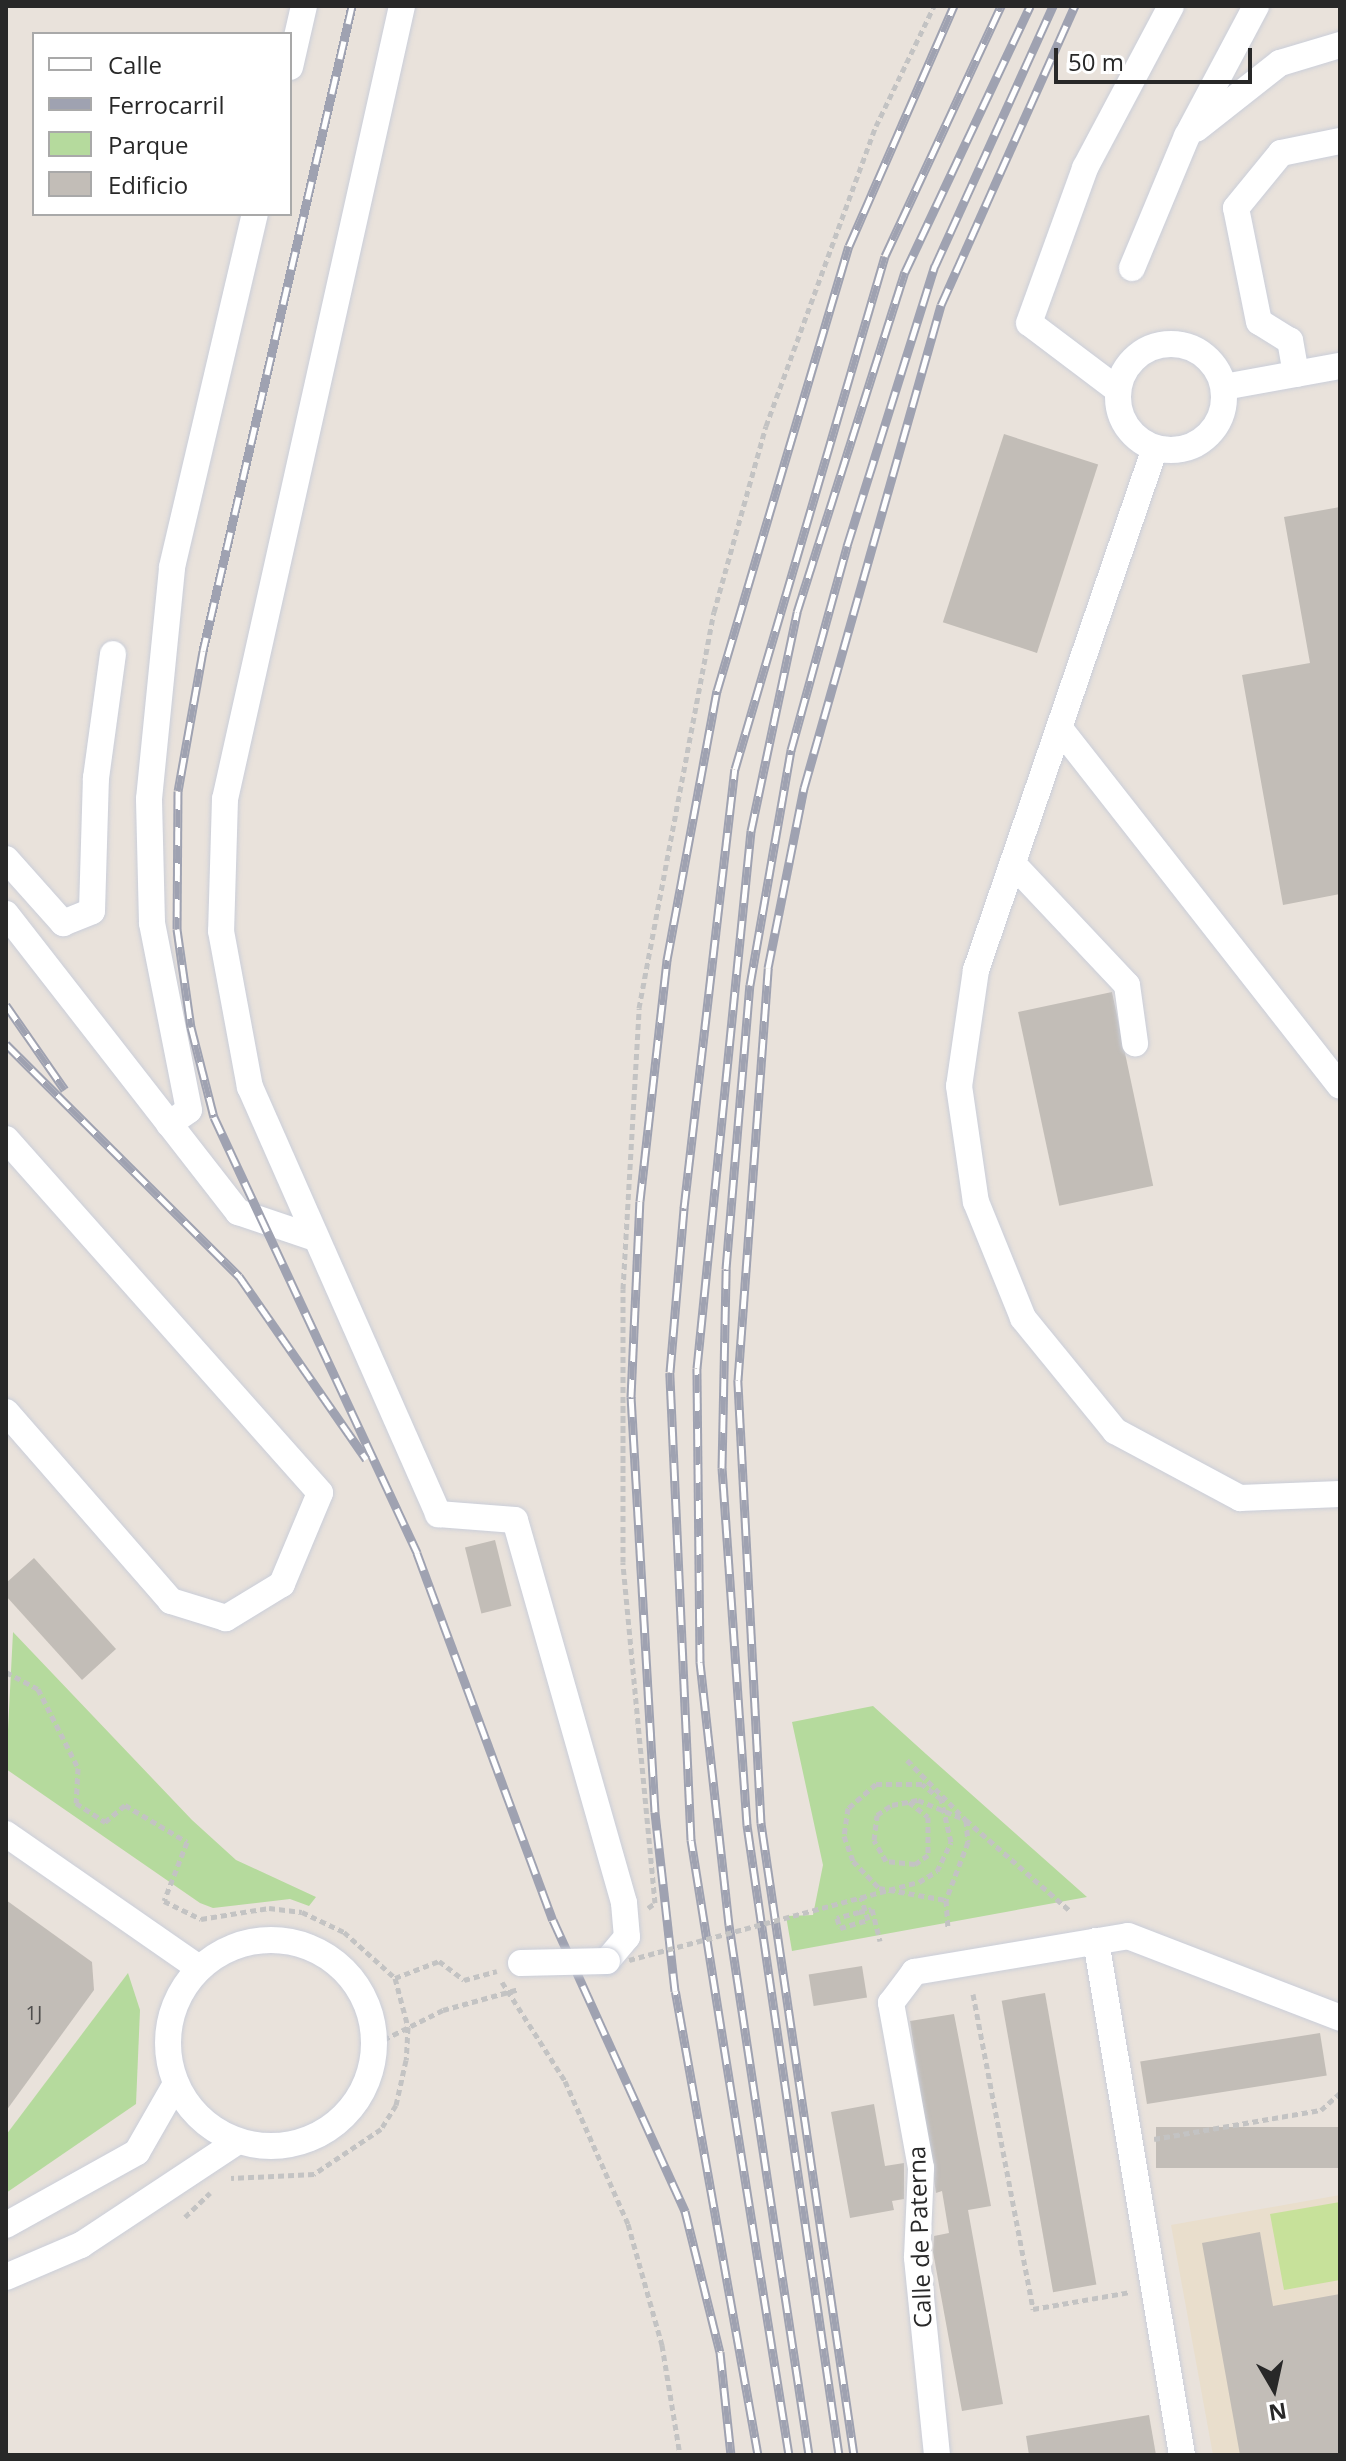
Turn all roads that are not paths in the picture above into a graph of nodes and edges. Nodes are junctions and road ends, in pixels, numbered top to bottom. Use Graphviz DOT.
graph roads {
  1 [pos="304,6"];
  2 [pos="402,6"];
  3 [pos="1171,6"];
  4 [pos="1256,6"];
  5 [pos="1340,45"];
  6 [pos="292,58"];
  7 [pos="1187,136"];
  8 [pos="1340,141"];
  9 [pos="255,216"];
  10 [pos="1132,268"];
  11 [pos="1340,366"];
  12 [pos="1296,374"];
  13 [pos="1224,387"];
  14 [pos="1118,390"];
  15 [pos="1155,448"];
  16 [pos="113,654"];
  17 [pos="1061,730"];
  18 [pos="6,859"];
  19 [pos="1013,864"];
  20 [pos="6,914"];
  21 [pos="1135,1043"];
  22 [pos="1340,1086"];
  23 [pos="169,1124"];
  24 [pos="6,1139"];
  25 [pos="312,1237"];
  26 [pos="6,1412"];
  27 [pos="1340,1494"];
  28 [pos="6,1834"];
  29 [pos="1096,1941"];
  30 [pos="199,1968"];
  31 [pos="527,1974"];
  32 [pos="1340,2018"];
  33 [pos="176,2084"];
  34 [pos="238,2141"];
  35 [pos="6,2225"];
  36 [pos="6,2277"];
  37 [pos="937,2455"];
  38 [pos="1182,2455"];
  1 -- 6 [label="street"];
  2 -- 25 [label="street"];
  3 -- 14 [label="street"];
  4 -- 7 [label="street"];
  5 -- 7 [label="street"];
  7 -- 10 [label="street"];
  8 -- 12 [label="street"];
  9 -- 23 [label="street"];
  11 -- 12 [label="street"];
  12 -- 13 [label="street"];
  13 -- 14 [label="street"];
  13 -- 15 [label="street"];
  14 -- 15 [label="street"];
  15 -- 17 [label="street"];
  16 -- 18 [label="street"];
  17 -- 19 [label="street"];
  17 -- 22 [label="street"];
  19 -- 21 [label="street"];
  19 -- 27 [label="street"];
  20 -- 23 [label="street"];
  23 -- 25 [label="street"];
  24 -- 26 [label="street"];
  25 -- 31 [label="street, bridge"];
  28 -- 30 [label="street"];
  29 -- 32 [label="street, Calle de Paterna"];
  29 -- 37 [label="street, Calle de Paterna"];
  29 -- 38 [label="street"];
  30 -- 33 [label="street"];
  30 -- 34 [label="street"];
  33 -- 34 [label="street"];
  33 -- 35 [label="street"];
  34 -- 36 [label="street"];
}
